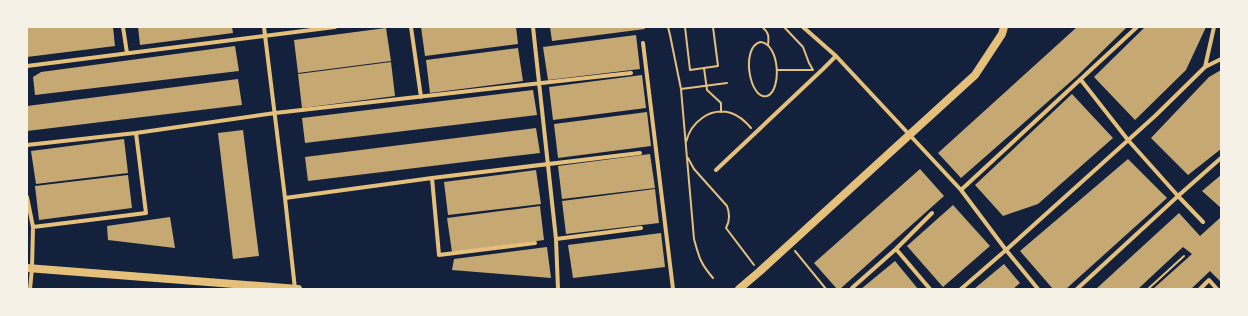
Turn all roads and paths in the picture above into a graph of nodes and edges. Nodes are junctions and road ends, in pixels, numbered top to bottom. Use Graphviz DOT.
graph roads {
  1 [pos="123,27"];
  2 [pos="264,27"];
  3 [pos="335,27"];
  4 [pos="411,27"];
  5 [pos="533,27"];
  6 [pos="668,27"];
  7 [pos="685,27"];
  8 [pos="714,27"];
  9 [pos="762,27"];
  10 [pos="784,27"];
  11 [pos="803,27"];
  12 [pos="1004,27"];
  13 [pos="1137,27"];
  14 [pos="1214,27"];
  15 [pos="265,36"];
  16 [pos="644,43"];
  17 [pos="768,45"];
  18 [pos="127,53"];
  19 [pos="836,56"];
  20 [pos="1221,59"];
  21 [pos="27,66"];
  22 [pos="1205,67"];
  23 [pos="704,68"];
  24 [pos="777,70"];
  25 [pos="631,73"];
  26 [pos="1081,80"];
  27 [pos="539,83"];
  28 [pos="727,83"];
  29 [pos="706,86"];
  30 [pos="681,89"];
  31 [pos="421,97"];
  32 [pos="721,112"];
  33 [pos="275,113"];
  34 [pos="136,133"];
  35 [pos="910,134"];
  36 [pos="1128,140"];
  37 [pos="27,145"];
  38 [pos="640,153"];
  39 [pos="1221,158"];
  40 [pos="549,165"];
  41 [pos="716,170"];
  42 [pos="432,178"];
  43 [pos="961,190"];
  44 [pos="1178,196"];
  45 [pos="27,197"];
  46 [pos="285,198"];
  47 [pos="932,212"];
  48 [pos="1203,222"];
  49 [pos="33,227"];
  50 [pos="641,228"];
  51 [pos="556,239"];
  52 [pos="535,243"];
  53 [pos="789,244"];
  54 [pos="896,248"];
  55 [pos="1006,250"];
  56 [pos="1184,256"];
  57 [pos="29,268"];
  58 [pos="713,278"];
  59 [pos="852,288"];
  60 [pos="30,289"];
  61 [pos="296,289"];
  62 [pos="558,289"];
  63 [pos="673,289"];
  64 [pos="739,289"];
  65 [pos="826,289"];
  66 [pos="930,289"];
  67 [pos="961,289"];
  68 [pos="1038,289"];
  69 [pos="1077,289"];
  70 [pos="1148,289"];
  71 [pos="1200,289"];
  72 [pos="1217,289"];
  1 -- 18 [label="street"];
  2 -- 15 [label="street"];
  3 -- 15 [label="street"];
  4 -- 31 [label="street"];
  5 -- 27 [label="street"];
  6 -- 30 [label="path"];
  7 -- 23 [label="path"];
  8 -- 23 [label="path"];
  9 -- 17 [label="path"];
  10 -- 24 [label="path"];
  11 -- 19 [label="street"];
  12 -- 35 [label="main road"];
  13 -- 26 [label="street"];
  14 -- 22 [label="street"];
  15 -- 18 [label="street"];
  15 -- 33 [label="street"];
  16 -- 63 [label="street"];
  17 -- 24 [label="path"];
  17 -- 24 [label="path"];
  18 -- 21 [label="street"];
  19 -- 35 [label="street"];
  19 -- 41 [label="street"];
  20 -- 22 [label="street"];
  22 -- 36 [label="street"];
  23 -- 29 [label="path"];
  25 -- 27 [label="street"];
  26 -- 36 [label="street"];
  26 -- 43 [label="street"];
  27 -- 31 [label="street"];
  27 -- 40 [label="street"];
  28 -- 29 [label="path"];
  29 -- 30 [label="path"];
  29 -- 32 [label="path"];
  30 -- 58 [label="path"];
  31 -- 33 [label="street"];
  33 -- 34 [label="street"];
  33 -- 46 [label="street"];
  34 -- 37 [label="street"];
  34 -- 49 [label="street"];
  35 -- 43 [label="street"];
  35 -- 53 [label="main road"];
  36 -- 44 [label="street"];
  36 -- 55 [label="street"];
  38 -- 40 [label="street"];
  39 -- 44 [label="street"];
  40 -- 42 [label="street"];
  40 -- 51 [label="street"];
  42 -- 46 [label="street"];
  42 -- 52 [label="street"];
  43 -- 55 [label="street"];
  44 -- 48 [label="street"];
  44 -- 69 [label="street"];
  45 -- 49 [label="street"];
  46 -- 61 [label="street"];
  47 -- 54 [label="street"];
  49 -- 57 [label="street"];
  50 -- 51 [label="street"];
  51 -- 62 [label="street"];
  53 -- 64 [label="main road"];
  53 -- 65 [label="path"];
  54 -- 59 [label="street"];
  54 -- 66 [label="street"];
  55 -- 67 [label="street"];
  55 -- 68 [label="street"];
  56 -- 70 [label="path"];
  57 -- 60 [label="street"];
  57 -- 61 [label="main road"];
  71 -- 72 [label="street"];
}
